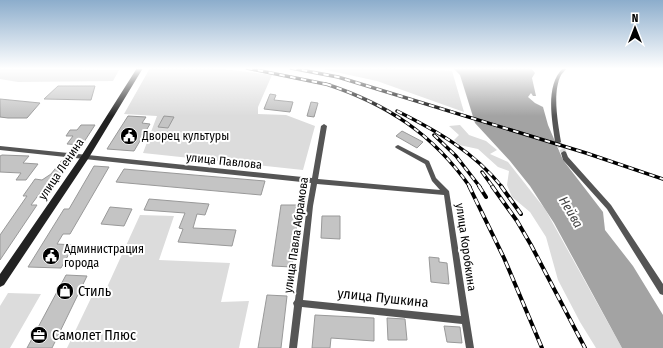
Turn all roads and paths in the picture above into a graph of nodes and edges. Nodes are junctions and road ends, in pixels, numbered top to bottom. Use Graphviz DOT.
graph roads {
  1 [pos="130,84"];
  2 [pos="556,84"];
  3 [pos="324,126"];
  4 [pos="558,142"];
  5 [pos="398,147"];
  6 [pos="0,148"];
  7 [pos="564,153"];
  8 [pos="85,157"];
  9 [pos="314,181"];
  10 [pos="447,193"];
  11 [pos="0,282"];
  12 [pos="663,291"];
  13 [pos="297,303"];
  14 [pos="465,320"];
  15 [pos="293,348"];
  16 [pos="470,348"];
  1 -- 8 [label="main road, улица Ленина"];
  2 -- 4 [label="street"];
  3 -- 9 [label="street, улица Павла Абрамова"];
  5 -- 10 [label="street, улица Коробкина"];
  6 -- 8 [label="street, улица Павлова"];
  7 -- 12 [label="street"];
  8 -- 9 [label="street, улица Павлова"];
  8 -- 11 [label="main road, улица Ленина"];
  9 -- 10 [label="street, улица Павлова"];
  9 -- 13 [label="street, улица Павла Абрамова"];
  10 -- 14 [label="street, улица Коробкина"];
  13 -- 14 [label="street, улица Пушкина"];
  13 -- 15 [label="street, улица Павла Абрамова"];
  14 -- 16 [label="street, улица Коробкина"];
}
